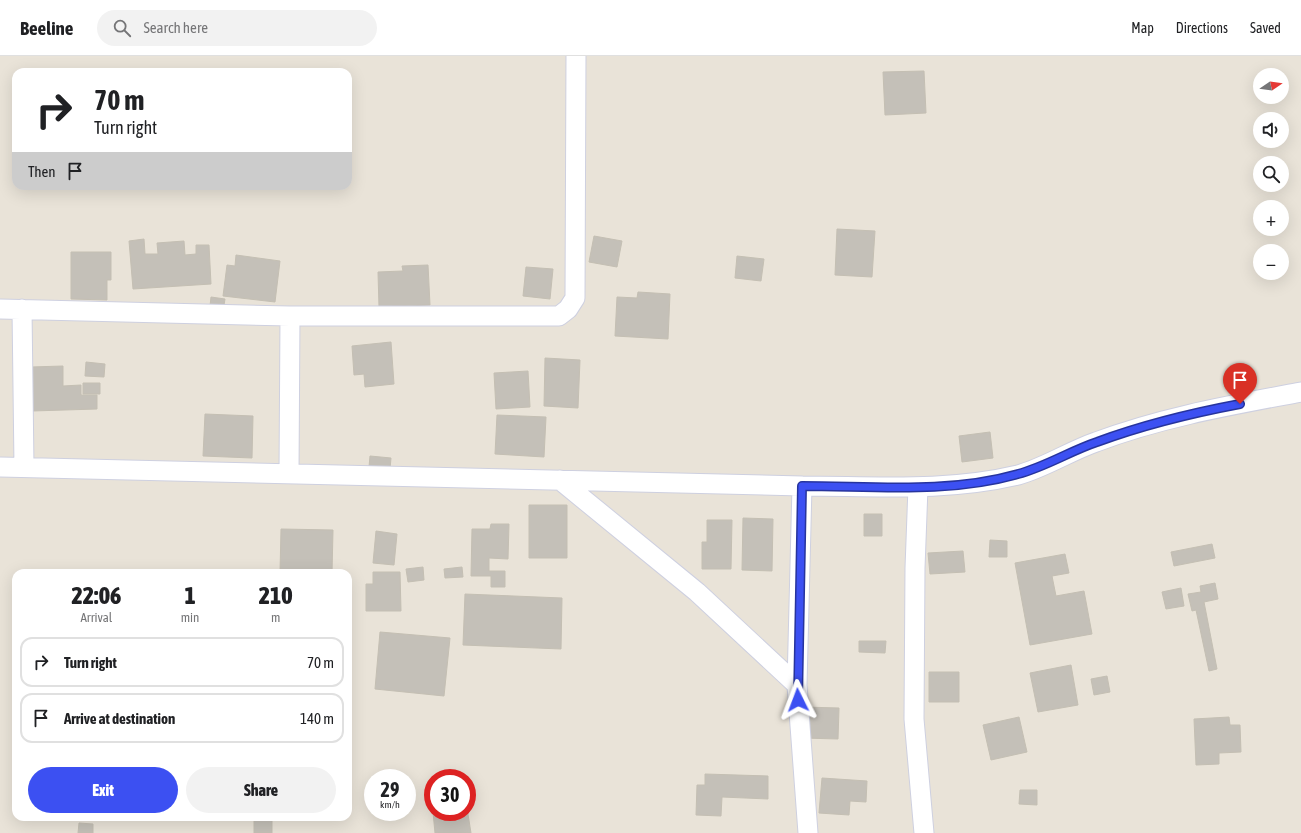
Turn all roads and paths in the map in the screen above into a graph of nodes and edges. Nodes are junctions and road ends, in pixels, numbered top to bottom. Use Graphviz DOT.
graph roads {
  1 [pos="576,56"];
  2 [pos="0,309"];
  3 [pos="22,309"];
  4 [pos="290,316"];
  5 [pos="1301,392"];
  6 [pos="0,467"];
  7 [pos="24,467"];
  8 [pos="289,473"];
  9 [pos="560,480"];
  10 [pos="802,486"];
  11 [pos="918,487"];
  12 [pos="797,685"];
  13 [pos="808,833"];
  14 [pos="924,833"];
  1 -- 4 [label="street"];
  2 -- 3 [label="street"];
  3 -- 4 [label="street"];
  3 -- 7 [label="street"];
  4 -- 8 [label="street"];
  5 -- 11 [label="street"];
  6 -- 7 [label="street"];
  7 -- 8 [label="street"];
  8 -- 9 [label="street"];
  9 -- 10 [label="street"];
  9 -- 12 [label="street"];
  10 -- 11 [label="street"];
  10 -- 12 [label="street"];
  11 -- 14 [label="street"];
  12 -- 13 [label="street"];
}
